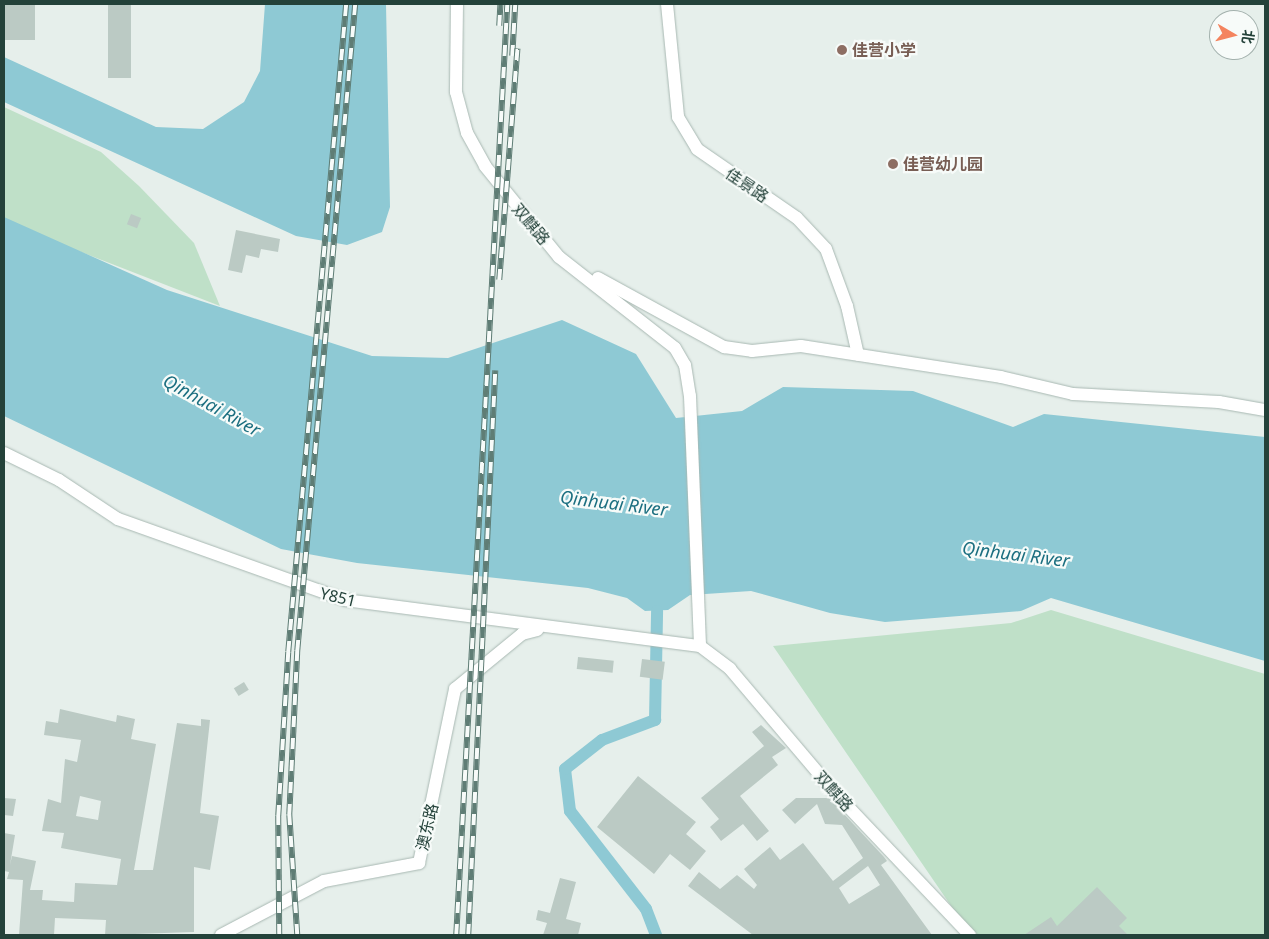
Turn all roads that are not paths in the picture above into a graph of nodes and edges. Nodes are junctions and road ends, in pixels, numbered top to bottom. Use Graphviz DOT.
graph roads {
  1 [pos="457,4"];
  2 [pos="667,4"];
  3 [pos="559,257"];
  4 [pos="858,355"];
  5 [pos="1265,410"];
  6 [pos="4,453"];
  7 [pos="545,629"];
  8 [pos="700,646"];
  9 [pos="221,935"];
  10 [pos="970,935"];
  1 -- 3 [label="street, 双麒路"];
  2 -- 4 [label="street, 佳景路"];
  3 -- 4 [label="street"];
  3 -- 8 [label="street, 双麒路"];
  4 -- 5 [label="street"];
  6 -- 7 [label="street, Y851"];
  7 -- 8 [label="street, Y851"];
  7 -- 9 [label="street, 澳东路"];
  8 -- 10 [label="street, 双麒路"];
}
